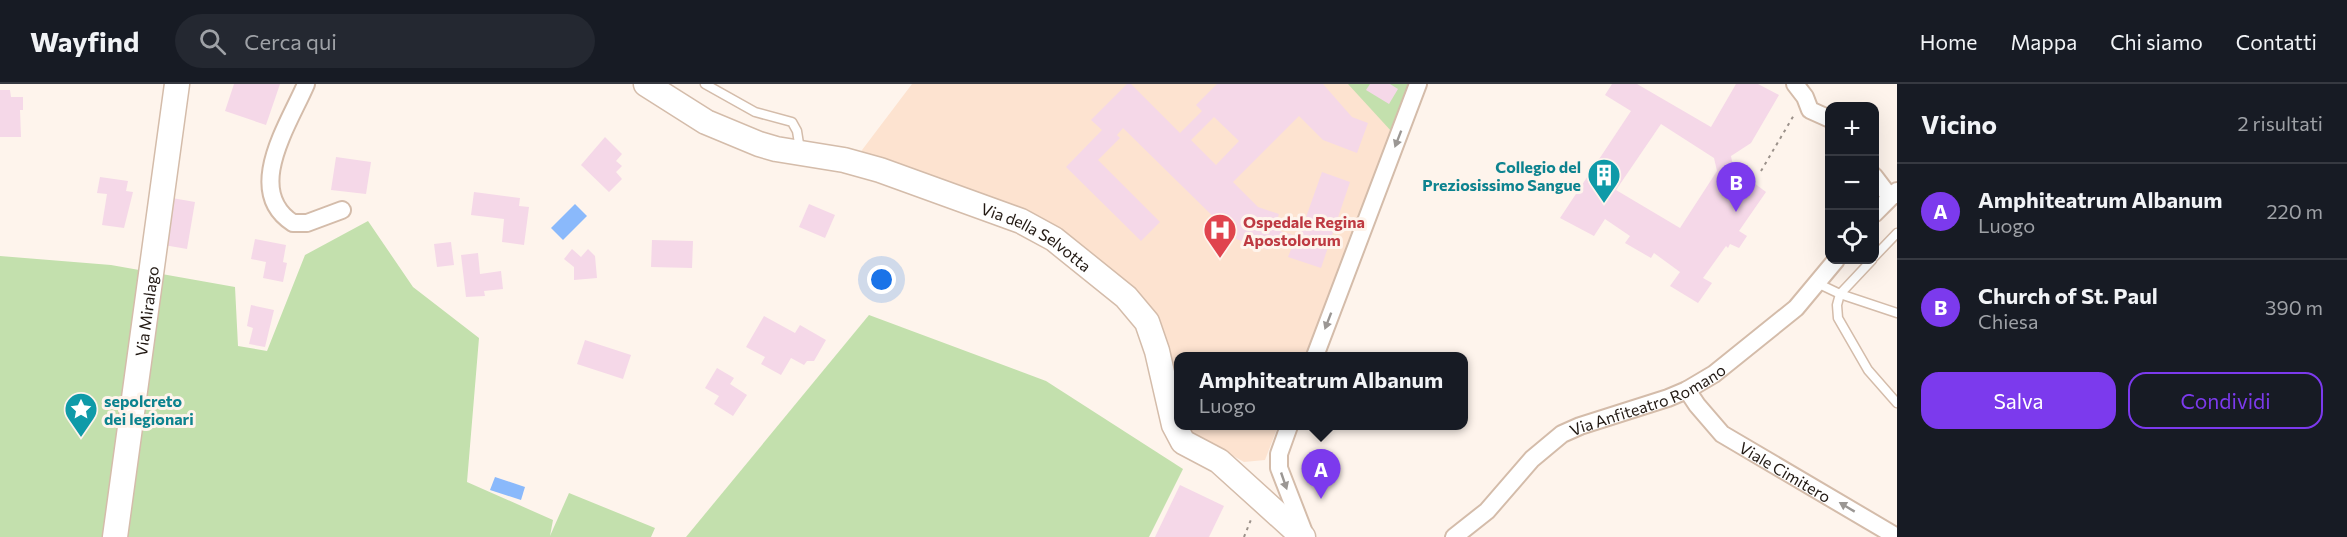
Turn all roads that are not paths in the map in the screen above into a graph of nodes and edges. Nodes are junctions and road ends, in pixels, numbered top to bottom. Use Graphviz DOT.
graph roads {
  1 [pos="177,84"];
  2 [pos="306,84"];
  3 [pos="646,84"];
  4 [pos="705,84"];
  5 [pos="1418,84"];
  6 [pos="1803,88"];
  7 [pos="1825,117"];
  8 [pos="801,154"];
  9 [pos="1879,180"];
  10 [pos="1894,194"];
  11 [pos="342,210"];
  12 [pos="1879,210"];
  13 [pos="1897,233"];
  14 [pos="1879,252"];
  15 [pos="1833,264"];
  16 [pos="1868,264"];
  17 [pos="1817,283"];
  18 [pos="1840,294"];
  19 [pos="1897,313"];
  20 [pos="1317,352"];
  21 [pos="1687,390"];
  22 [pos="1897,403"];
  23 [pos="1174,424"];
  24 [pos="1177,430"];
  25 [pos="1288,430"];
  26 [pos="115,537"];
  27 [pos="1305,537"];
  28 [pos="1454,537"];
  29 [pos="1897,537"];
  1 -- 26 [label="street, Via Miralago"];
  2 -- 11 [label="street"];
  3 -- 8 [label="street, Via della Selvotta"];
  4 -- 8 [label="lane"];
  5 -- 20 [label="street, one-way"];
  6 -- 7 [label="street"];
  8 -- 23 [label="street, Via della Selvotta"];
  9 -- 10 [label="street"];
  10 -- 12 [label="street"];
  13 -- 14 [label="lane"];
  15 -- 17 [label="street, Via Anfiteatro Romano"];
  16 -- 18 [label="lane"];
  17 -- 18 [label="lane"];
  17 -- 21 [label="street, Via Anfiteatro Romano"];
  18 -- 19 [label="lane"];
  18 -- 22 [label="lane"];
  21 -- 28 [label="street, Via Anfiteatro Romano"];
  29 -- 21 [label="street, Viale Cimitero, one-way"];
  24 -- 27 [label="street, Via della Selvotta"];
  25 -- 27 [label="street, one-way"];
}
